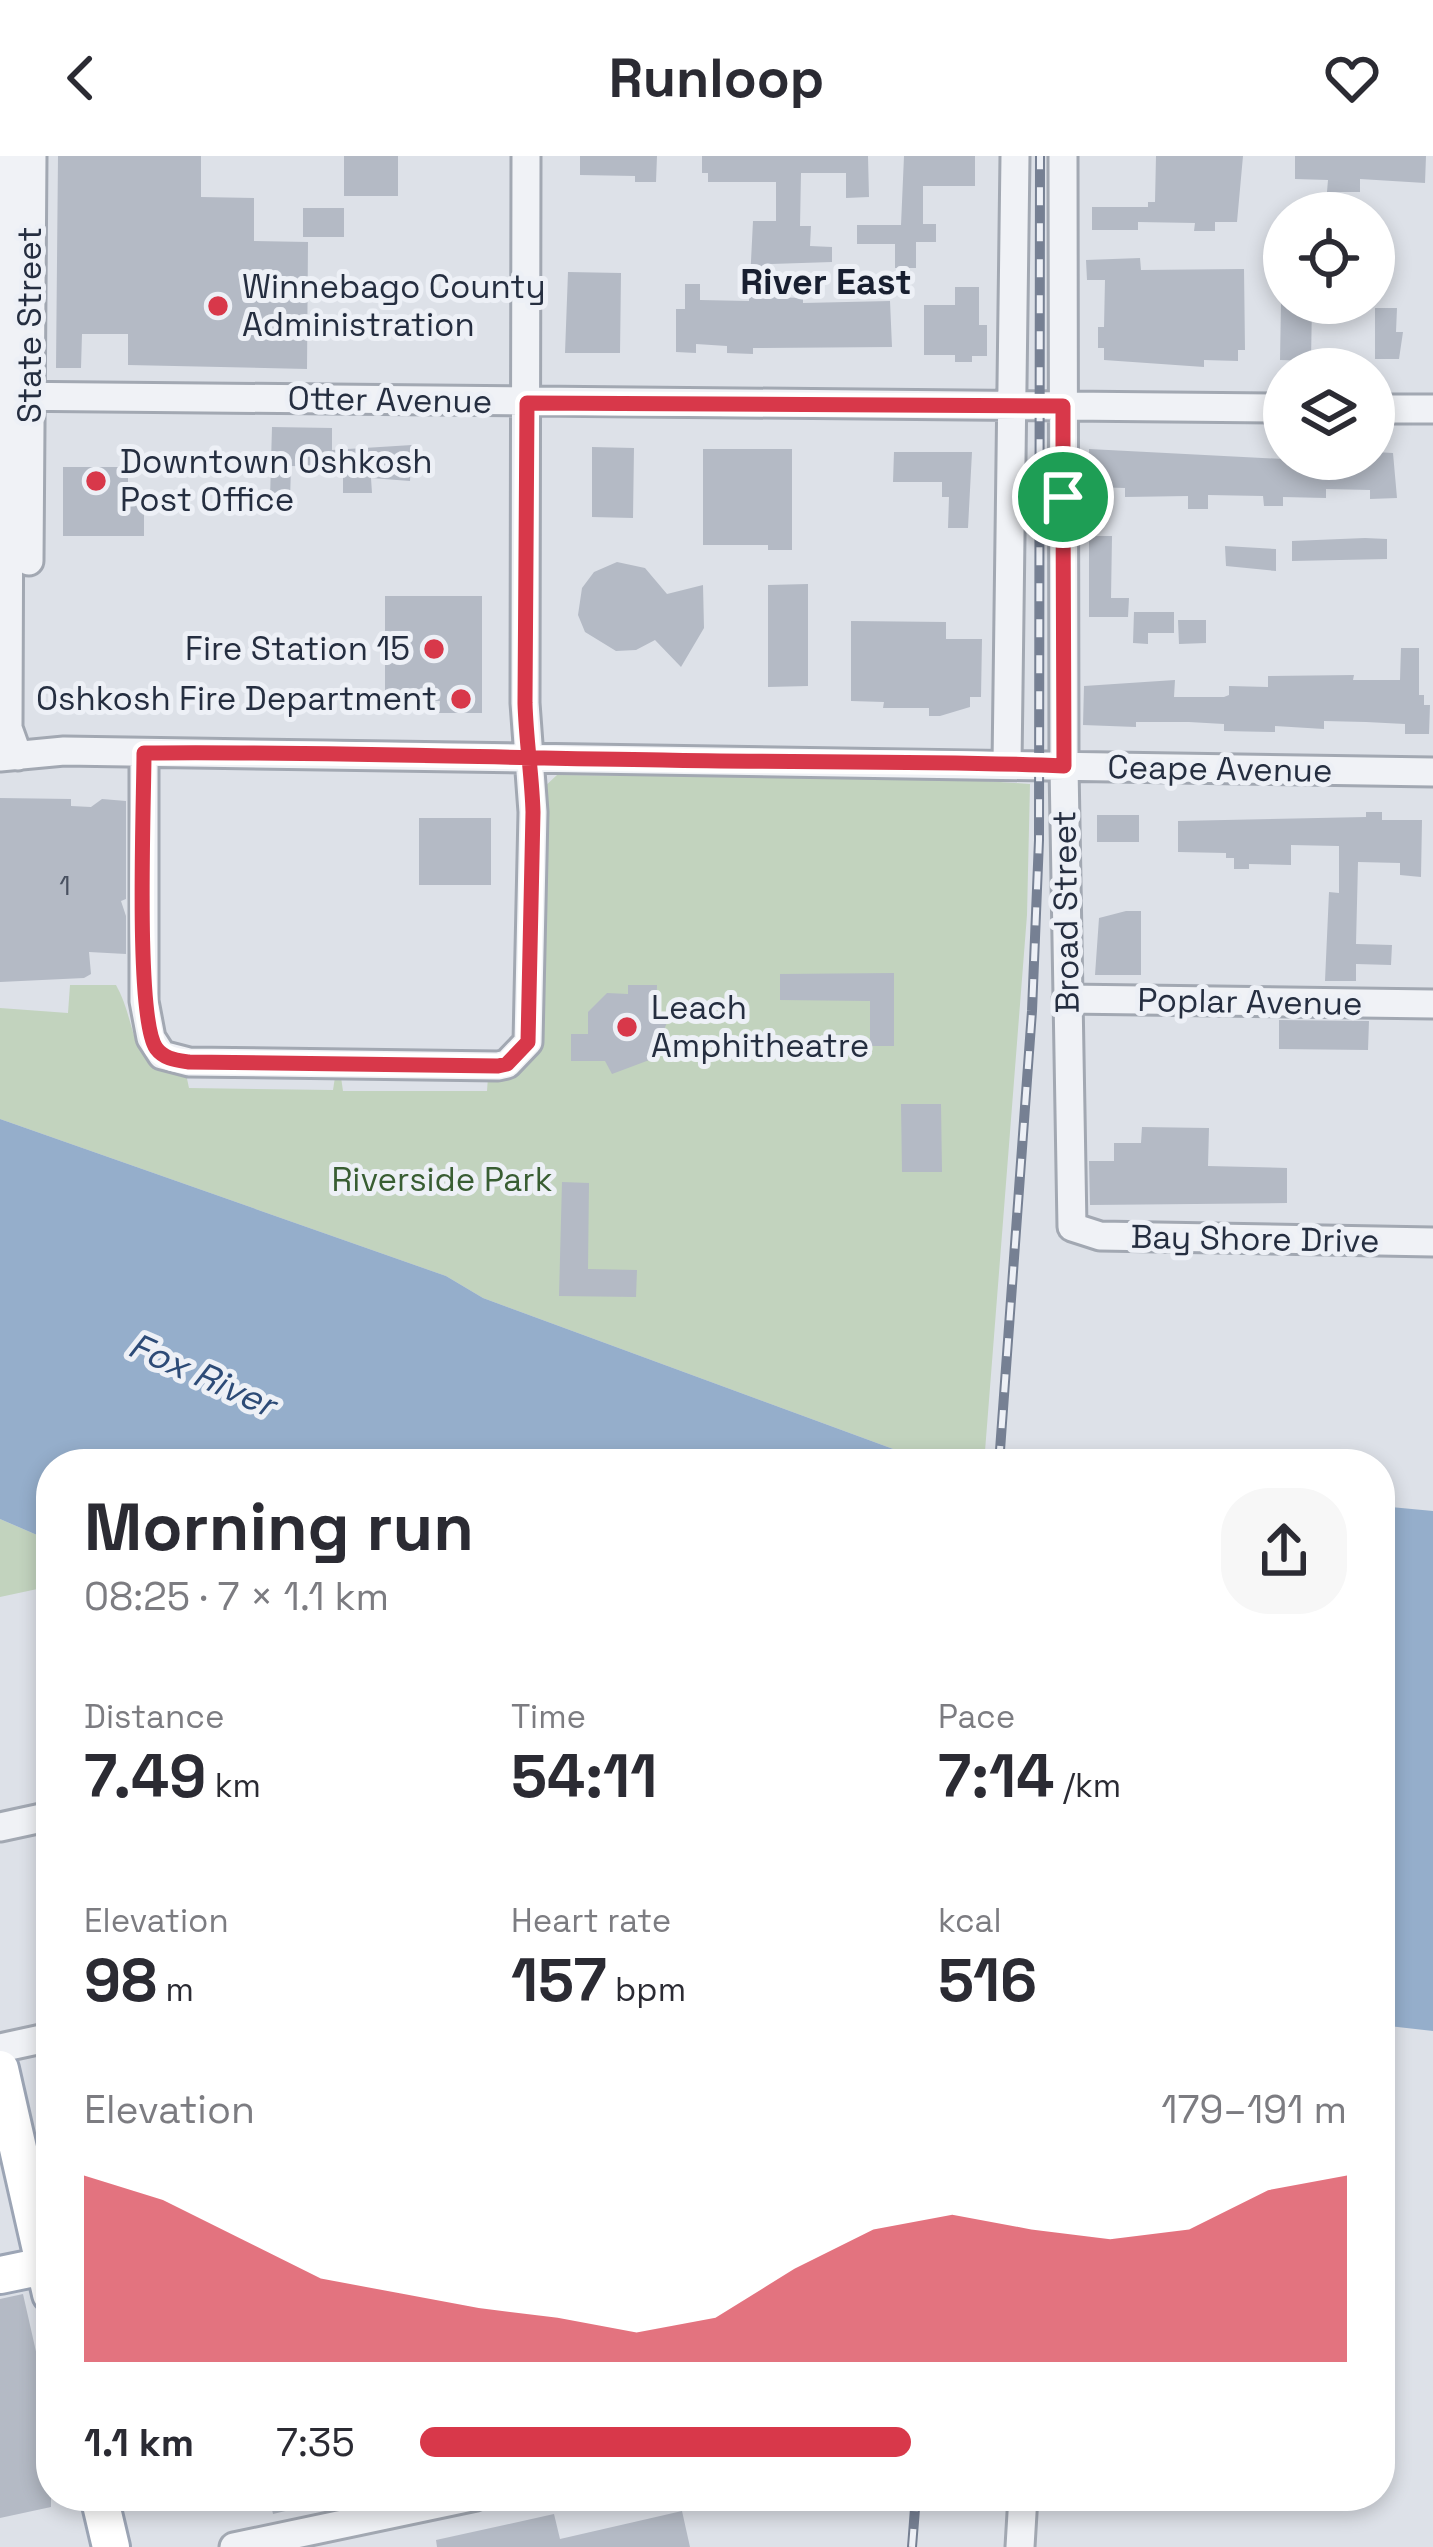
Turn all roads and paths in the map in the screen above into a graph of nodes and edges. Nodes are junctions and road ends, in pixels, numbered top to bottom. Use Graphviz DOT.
graph roads {
  1 [pos="10,156"];
  2 [pos="32,156"];
  3 [pos="526,156"];
  4 [pos="1016,156"];
  5 [pos="1063,156"];
  6 [pos="13,396"];
  7 [pos="527,403"];
  8 [pos="1012,406"];
  9 [pos="1063,406"];
  10 [pos="1263,408"];
  11 [pos="1395,409"];
  12 [pos="1433,409"];
  13 [pos="144,753"];
  14 [pos="9,756"];
  15 [pos="530,758"];
  16 [pos="1007,764"];
  17 [pos="1064,766"];
  18 [pos="1433,772"];
  19 [pos="1066,999"];
  20 [pos="1433,1004"];
  21 [pos="1078,1232"];
  22 [pos="1433,1242"];
  23 [pos="36,1819"];
  24 [pos="0,1827"];
  25 [pos="36,2040"];
  26 [pos="0,2048"];
  27 [pos="0,2069"];
  28 [pos="36,2220"];
  29 [pos="0,2275"];
  30 [pos="36,2275"];
  31 [pos="103,2511"];
  32 [pos="405,2511"];
  33 [pos="1022,2511"];
  34 [pos="111,2547"];
  35 [pos="234,2547"];
  36 [pos="1020,2547"];
  1 -- 6 [label="street, State Street"];
  2 -- 6 [label="street, State Street"];
  3 -- 7 [label="street"];
  4 -- 8 [label="street"];
  5 -- 9 [label="street, Broad Street"];
  6 -- 7 [label="street, Otter Avenue"];
  6 -- 14 [label="street, State Street"];
  7 -- 8 [label="street, Otter Avenue"];
  7 -- 15 [label="street"];
  8 -- 9 [label="street, Otter Avenue"];
  8 -- 16 [label="street"];
  9 -- 10 [label="street, Otter Avenue"];
  9 -- 17 [label="street, Broad Street"];
  11 -- 12 [label="street"];
  13 -- 14 [label="street, Ceape Avenue"];
  13 -- 15 [label="street, Ceape Avenue"];
  13 -- 15 [label="street"];
  15 -- 16 [label="street, Ceape Avenue"];
  16 -- 17 [label="street, Ceape Avenue"];
  17 -- 18 [label="street, Ceape Avenue"];
  17 -- 19 [label="street, Broad Street"];
  19 -- 20 [label="street, Poplar Avenue"];
  19 -- 21 [label="street, Broad Street"];
  21 -- 22 [label="street, Bay Shore Drive"];
  23 -- 24 [label="street"];
  25 -- 26 [label="street"];
  27 -- 28 [label="main road"];
  29 -- 30 [label="main road"];
  31 -- 34 [label="main road"];
  32 -- 35 [label="street"];
  33 -- 36 [label="street"];
}
